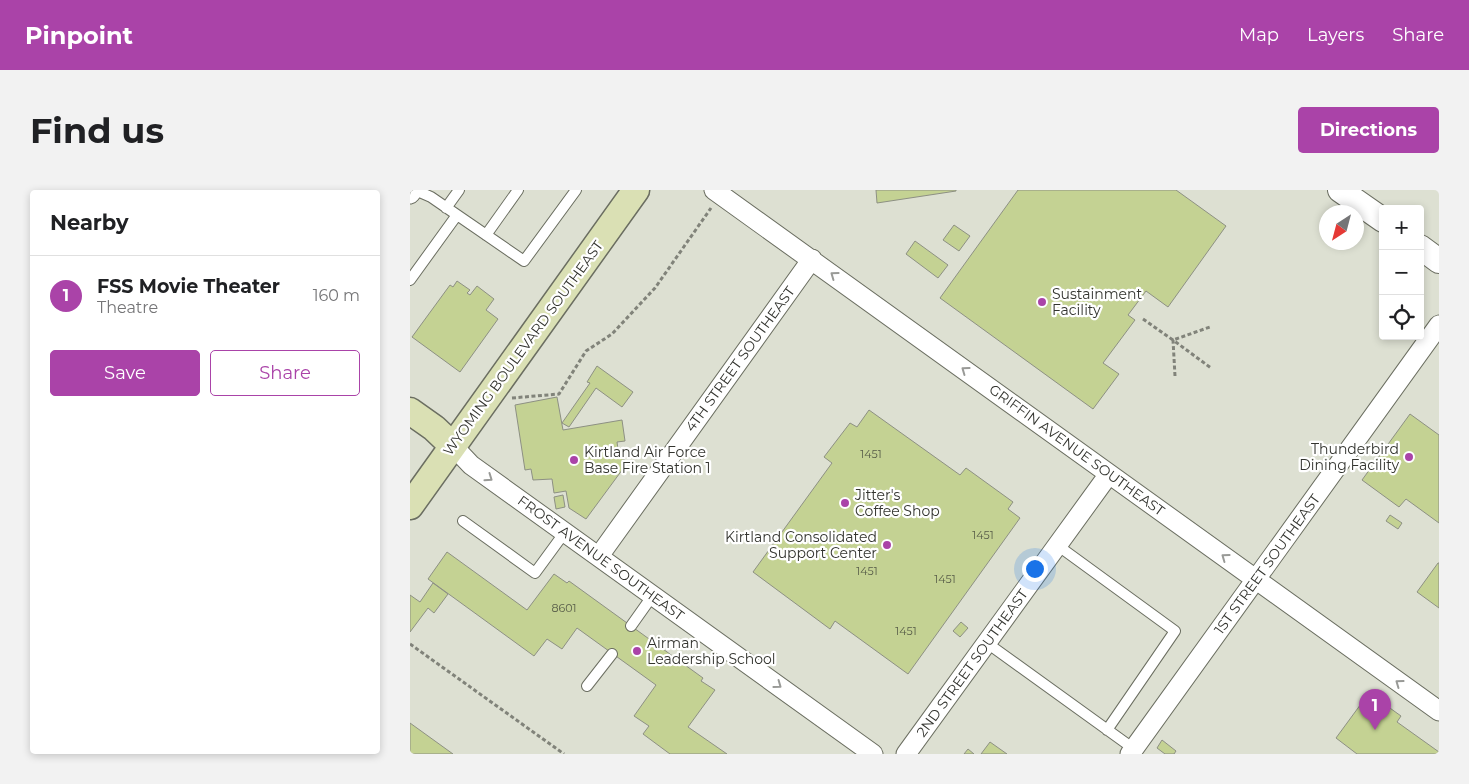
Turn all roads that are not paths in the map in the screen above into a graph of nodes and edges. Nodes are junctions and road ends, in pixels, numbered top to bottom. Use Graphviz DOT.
graph roads {
  1 [pos="414,190"];
  2 [pos="459,190"];
  3 [pos="518,190"];
  4 [pos="576,190"];
  5 [pos="636,190"];
  6 [pos="1340,190"];
  7 [pos="410,194"];
  8 [pos="714,197"];
  9 [pos="446,208"];
  10 [pos="457,215"];
  11 [pos="1379,217"];
  12 [pos="486,235"];
  13 [pos="1424,250"];
  14 [pos="812,259"];
  15 [pos="1439,261"];
  16 [pos="410,280"];
  17 [pos="1439,325"];
  18 [pos="410,411"];
  19 [pos="452,446"];
  20 [pos="1109,474"];
  21 [pos="410,506"];
  22 [pos="463,521"];
  23 [pos="564,532"];
  24 [pos="1057,545"];
  25 [pos="599,556"];
  26 [pos="1256,579"];
  27 [pos="653,595"];
  28 [pos="631,626"];
  29 [pos="987,643"];
  30 [pos="612,654"];
  31 [pos="587,686"];
  32 [pos="1439,711"];
  33 [pos="1107,730"];
  34 [pos="1132,752"];
  35 [pos="873,754"];
  36 [pos="906,754"];
  1 -- 7 [label="street"];
  1 -- 9 [label="lane"];
  2 -- 9 [label="lane"];
  3 -- 12 [label="lane"];
  4 -- 12 [label="lane"];
  5 -- 19 [label="main road, WYOMING BOULEVARD SOUTHEAST"];
  6 -- 11 [label="street"];
  8 -- 14 [label="street, GRIFFIN AVENUE SOUTHEAST"];
  9 -- 10 [label="lane"];
  10 -- 12 [label="lane"];
  10 -- 16 [label="lane"];
  13 -- 15 [label="street"];
  20 -- 14 [label="street, GRIFFIN AVENUE SOUTHEAST, one-way"];
  14 -- 25 [label="street, 4TH STREET SOUTHEAST"];
  17 -- 26 [label="street, 1ST STREET SOUTHEAST"];
  18 -- 19 [label="main road"];
  19 -- 21 [label="main road, WYOMING BOULEVARD SOUTHEAST"];
  19 -- 23 [label="street, FROST AVENUE SOUTHEAST, one-way"];
  20 -- 24 [label="street, 2ND STREET SOUTHEAST"];
  26 -- 20 [label="street, GRIFFIN AVENUE SOUTHEAST, one-way"];
  22 -- 23 [label="lane"];
  23 -- 25 [label="street, FROST AVENUE SOUTHEAST"];
  24 -- 29 [label="street, 2ND STREET SOUTHEAST"];
  24 -- 33 [label="lane"];
  25 -- 27 [label="street, FROST AVENUE SOUTHEAST"];
  32 -- 26 [label="street, GRIFFIN AVENUE SOUTHEAST, one-way"];
  26 -- 34 [label="street, 1ST STREET SOUTHEAST"];
  27 -- 28 [label="lane"];
  27 -- 35 [label="street, FROST AVENUE SOUTHEAST, one-way"];
  29 -- 33 [label="lane"];
  29 -- 36 [label="street, 2ND STREET SOUTHEAST"];
  30 -- 31 [label="lane"];
  33 -- 34 [label="lane"];
}
